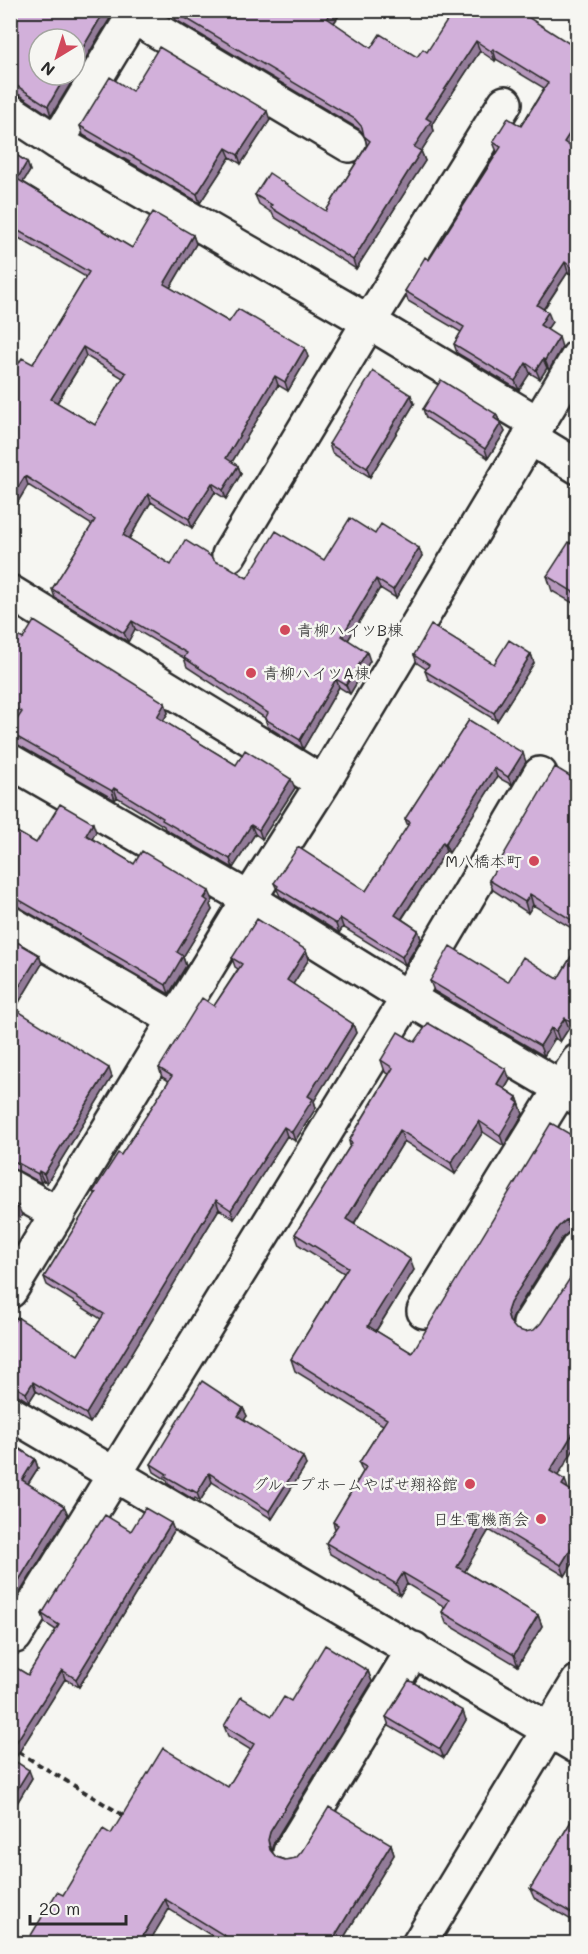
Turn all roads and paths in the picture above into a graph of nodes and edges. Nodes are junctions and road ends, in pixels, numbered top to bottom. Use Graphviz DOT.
graph roads {
  1 [pos="135,14"];
  2 [pos="505,103"];
  3 [pos="10,111"];
  4 [pos="57,142"];
  5 [pos="349,145"];
  6 [pos="369,322"];
  7 [pos="578,357"];
  8 [pos="533,430"];
  9 [pos="578,467"];
  10 [pos="229,555"];
  11 [pos="10,592"];
  12 [pos="10,761"];
  13 [pos="540,774"];
  14 [pos="323,783"];
  15 [pos="249,899"];
  16 [pos="10,922"];
  17 [pos="408,998"];
  18 [pos="176,1020"];
  19 [pos="572,1083"];
  20 [pos="10,1187"];
  21 [pos="58,1214"];
  22 [pos="578,1248"];
  23 [pos="10,1291"];
  24 [pos="424,1311"];
  25 [pos="530,1324"];
  26 [pos="10,1413"];
  27 [pos="114,1473"];
  28 [pos="10,1634"];
  29 [pos="414,1649"];
  30 [pos="578,1682"];
  31 [pos="550,1729"];
  32 [pos="578,1746"];
  33 [pos="10,1747"];
  34 [pos="133,1821"];
  35 [pos="290,1852"];
  36 [pos="419,1944"];
  1 -- 4 [label="street"];
  1 -- 5 [label="street"];
  2 -- 6 [label="street"];
  3 -- 4 [label="street"];
  4 -- 6 [label="street"];
  6 -- 8 [label="street"];
  6 -- 10 [label="street"];
  7 -- 8 [label="street"];
  8 -- 9 [label="street"];
  8 -- 14 [label="street"];
  11 -- 14 [label="street"];
  12 -- 15 [label="street"];
  13 -- 17 [label="street"];
  14 -- 15 [label="street"];
  15 -- 17 [label="street"];
  15 -- 18 [label="street"];
  16 -- 18 [label="street"];
  17 -- 19 [label="street"];
  17 -- 27 [label="street"];
  18 -- 21 [label="street"];
  19 -- 24 [label="street"];
  20 -- 21 [label="street"];
  21 -- 23 [label="street"];
  22 -- 25 [label="street"];
  26 -- 27 [label="street"];
  27 -- 28 [label="street"];
  27 -- 29 [label="street"];
  29 -- 31 [label="street"];
  29 -- 35 [label="street"];
  30 -- 31 [label="street"];
  31 -- 32 [label="street"];
  31 -- 36 [label="street"];
  33 -- 34 [label="path"];
}
